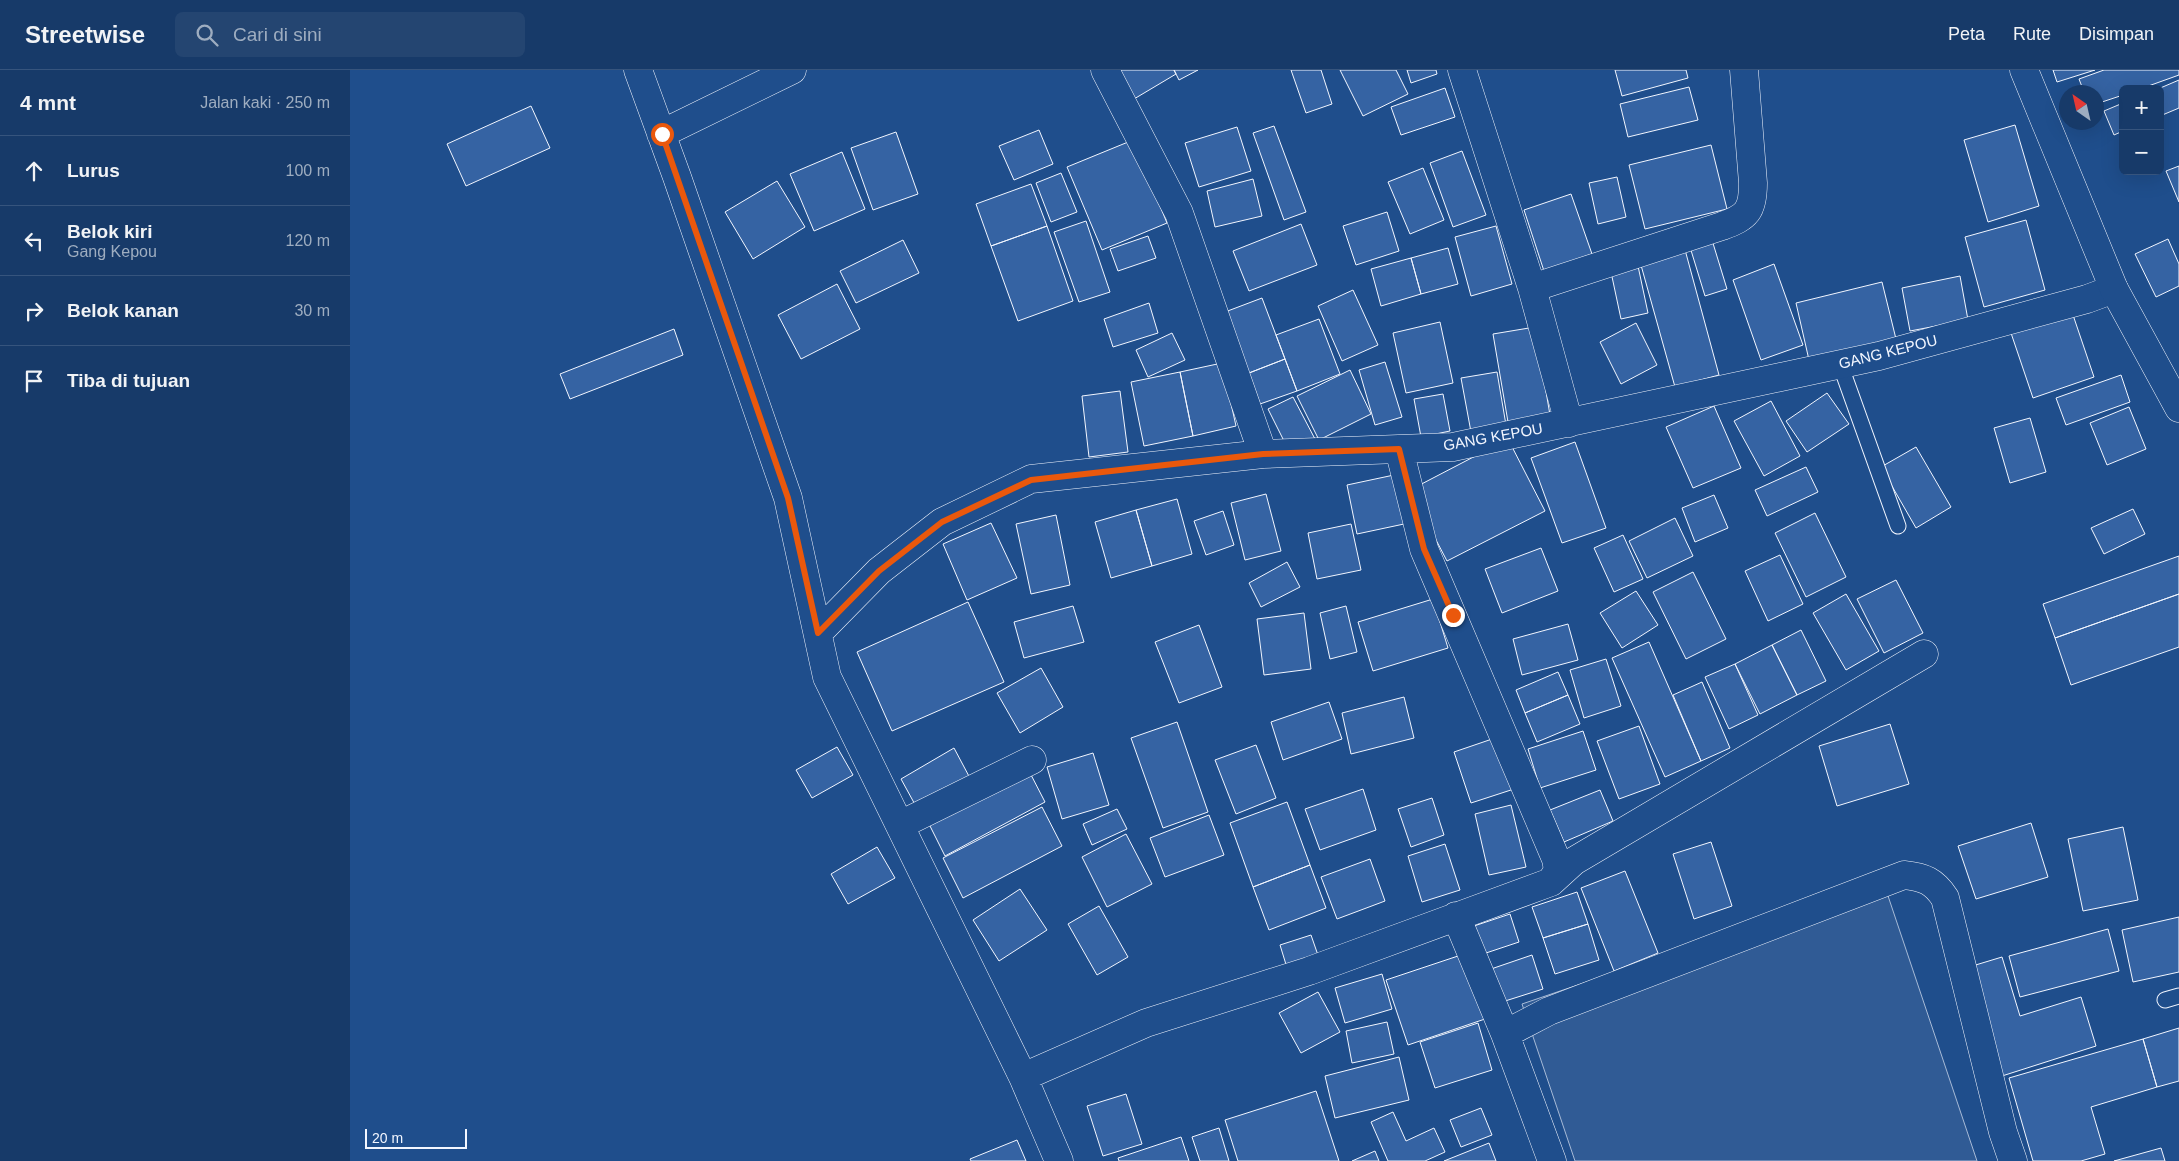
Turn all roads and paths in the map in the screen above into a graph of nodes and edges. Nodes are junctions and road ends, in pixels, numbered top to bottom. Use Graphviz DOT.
graph roads {
  1 [pos="638,70"];
  2 [pos="792,70"];
  3 [pos="1105,70"];
  4 [pos="1462,70"];
  5 [pos="1744,70"];
  6 [pos="2024,70"];
  7 [pos="662,134"];
  8 [pos="1532,288"];
  9 [pos="2114,289"];
  10 [pos="1840,364"];
  11 [pos="2179,408"];
  12 [pos="1569,423"];
  13 [pos="1399,449"];
  14 [pos="1263,454"];
  15 [pos="1898,526"];
  16 [pos="818,633"];
  17 [pos="1924,654"];
  18 [pos="1032,760"];
  19 [pos="900,824"];
  20 [pos="1551,882"];
  21 [pos="1456,916"];
  22 [pos="1505,1034"];
  23 [pos="1023,1078"];
  24 [pos="1059,1161"];
  25 [pos="1552,1161"];
  26 [pos="2013,1161"];
  1 -- 7 [label="street"];
  2 -- 7 [label="street"];
  3 -- 14 [label="street"];
  4 -- 8 [label="street"];
  5 -- 8 [label="street"];
  6 -- 9 [label="street"];
  7 -- 16 [label="street"];
  8 -- 12 [label="street"];
  9 -- 10 [label="street, GANG KEPOU"];
  9 -- 11 [label="street"];
  10 -- 12 [label="street, GANG KEPOU"];
  10 -- 15 [label="lane"];
  12 -- 13 [label="street, GANG KEPOU"];
  13 -- 14 [label="street, GANG KEPOU"];
  13 -- 20 [label="street"];
  14 -- 16 [label="street, GANG KEPOU"];
  16 -- 19 [label="street"];
  17 -- 20 [label="street"];
  18 -- 19 [label="street"];
  19 -- 23 [label="street"];
  20 -- 21 [label="street"];
  21 -- 22 [label="street"];
  21 -- 23 [label="street"];
  22 -- 25 [label="street"];
  22 -- 26 [label="street"];
  23 -- 24 [label="street"];
}
